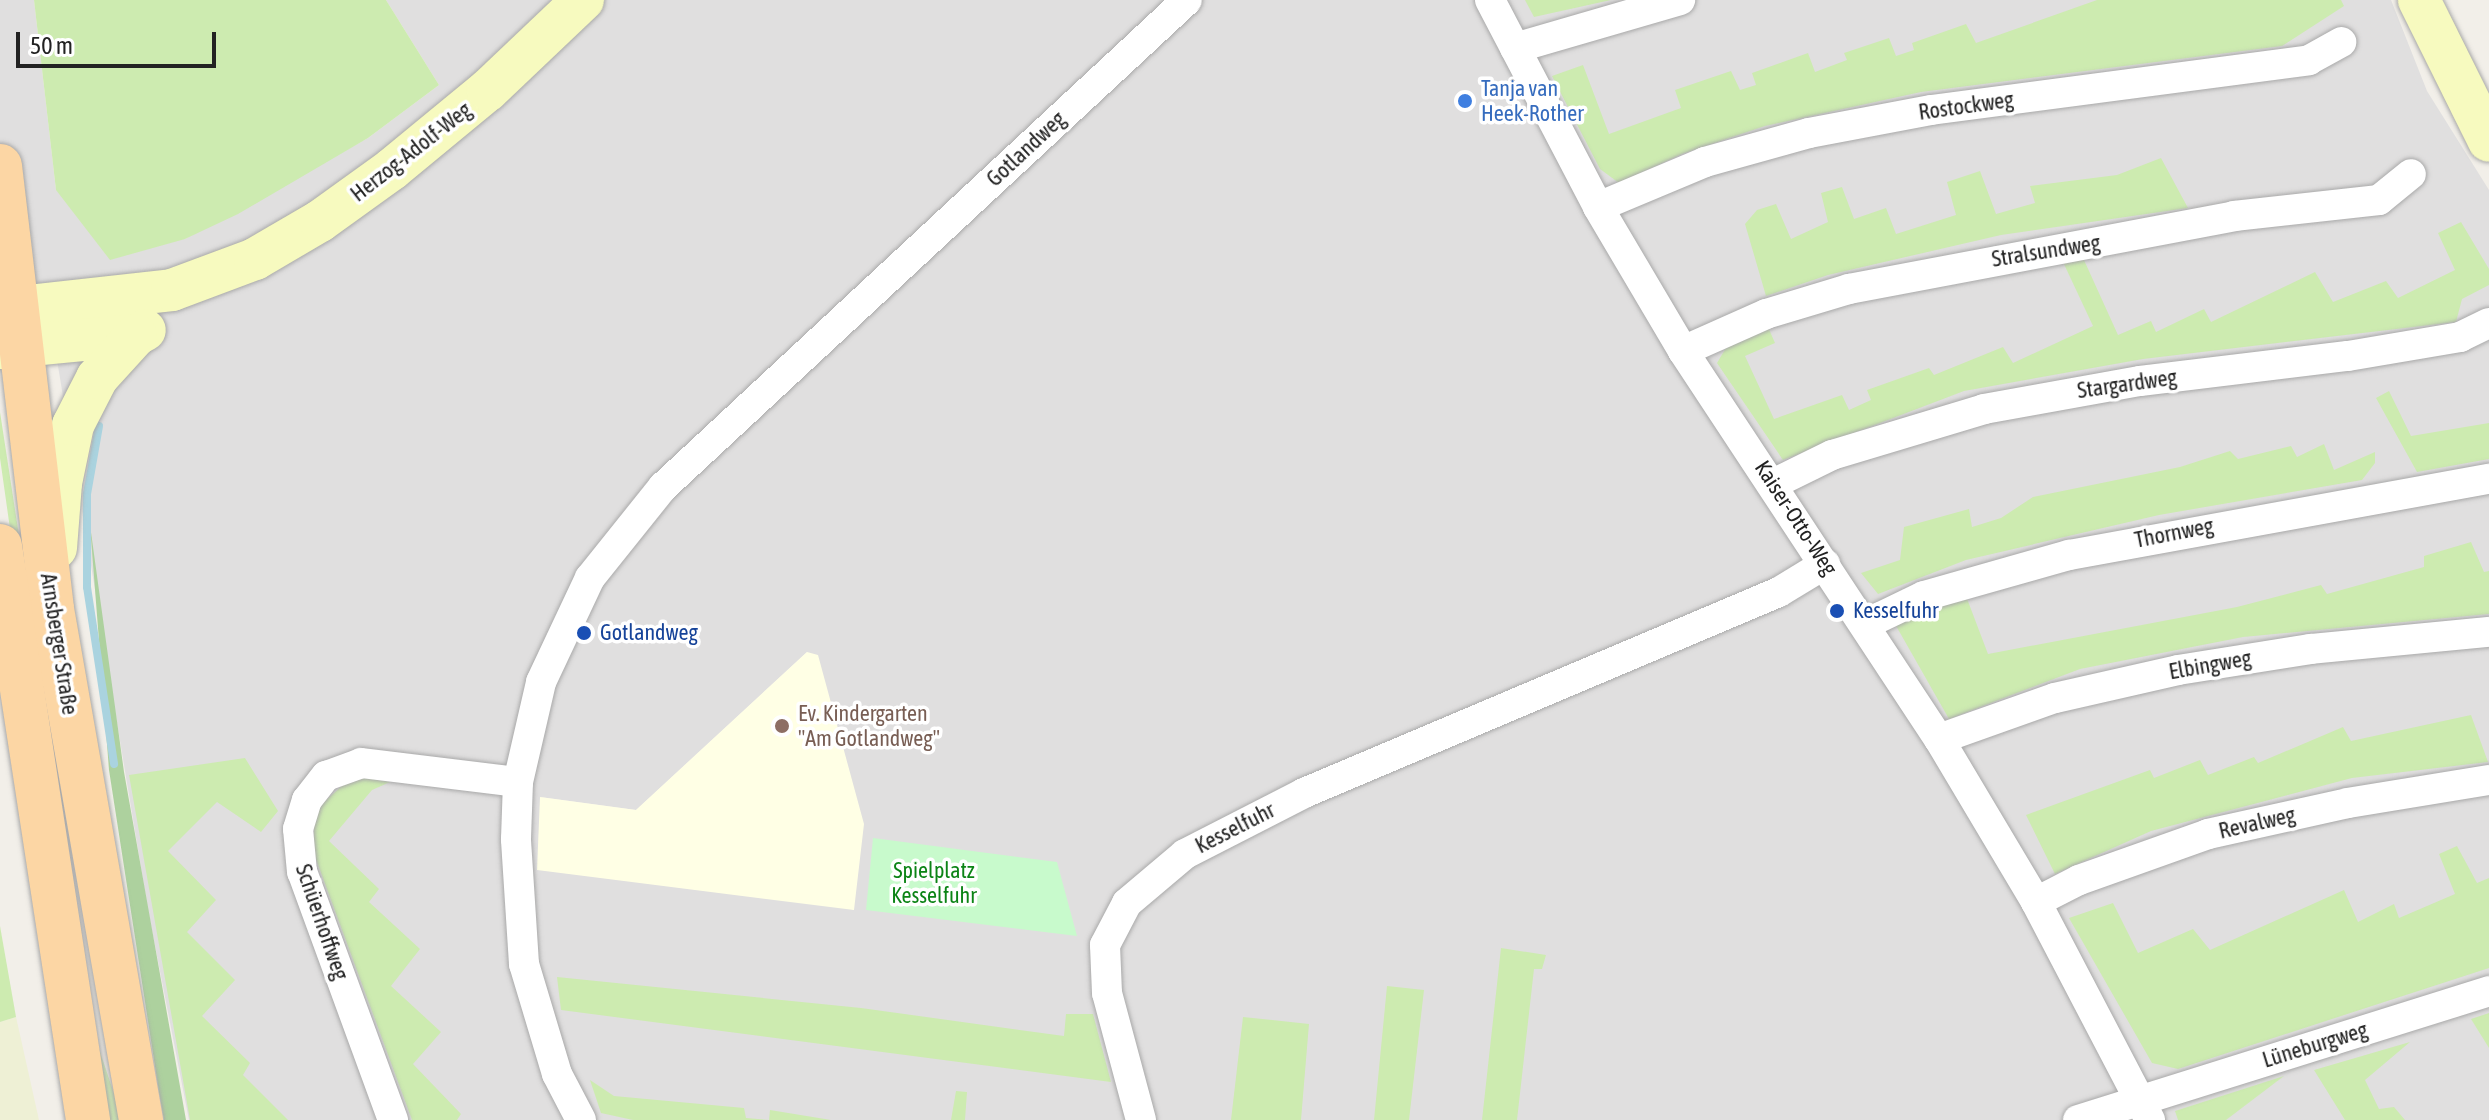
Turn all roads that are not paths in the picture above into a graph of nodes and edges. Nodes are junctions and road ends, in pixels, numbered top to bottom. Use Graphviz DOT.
graph roads {
  1 [pos="583,0"];
  2 [pos="1187,0"];
  3 [pos="1490,0"];
  4 [pos="1680,0"];
  5 [pos="2419,0"];
  6 [pos="2341,42"];
  7 [pos="1515,48"];
  8 [pos="2489,141"];
  9 [pos="0,166"];
  10 [pos="2411,174"];
  11 [pos="1598,207"];
  12 [pos="218,276"];
  13 [pos="2489,323"];
  14 [pos="9,328"];
  15 [pos="136,335"];
  16 [pos="1683,351"];
  17 [pos="2489,479"];
  18 [pos="1775,483"];
  19 [pos="0,546"];
  20 [pos="1825,564"];
  21 [pos="52,609"];
  22 [pos="1868,623"];
  23 [pos="2489,632"];
  24 [pos="1939,739"];
  25 [pos="2489,780"];
  26 [pos="518,782"];
  27 [pos="2036,902"];
  28 [pos="2489,991"];
  29 [pos="2146,1110"];
  30 [pos="88,1120"];
  31 [pos="141,1120"];
  32 [pos="393,1120"];
  33 [pos="581,1120"];
  34 [pos="1141,1120"];
  35 [pos="2078,1120"];
  1 -- 12 [label="main road, Herzog-Adolf-Weg"];
  2 -- 26 [label="street, Gotlandweg"];
  3 -- 7 [label="street, Kaiser-Otto-Weg"];
  4 -- 7 [label="street"];
  5 -- 8 [label="main road"];
  6 -- 11 [label="street, Rostockweg"];
  7 -- 11 [label="street, Kaiser-Otto-Weg"];
  9 -- 14 [label="main road, Arnsberger Straße"];
  10 -- 16 [label="street, Stralsundweg"];
  11 -- 16 [label="street, Kaiser-Otto-Weg"];
  12 -- 14 [label="main road, Herzog-Adolf-Weg"];
  12 -- 15 [label="main road, Herzog-Adolf-Weg"];
  13 -- 18 [label="street, Stargardweg"];
  14 -- 15 [label="main road"];
  14 -- 21 [label="main road, Arnsberger Straße"];
  15 -- 21 [label="main road, Herzog-Adolf-Weg"];
  16 -- 18 [label="street, Kaiser-Otto-Weg"];
  17 -- 22 [label="street, Thornweg"];
  18 -- 20 [label="street, Kaiser-Otto-Weg"];
  19 -- 30 [label="main road, Arnsberger Straße"];
  20 -- 22 [label="street, Kaiser-Otto-Weg"];
  20 -- 34 [label="street, Kesselfuhr"];
  21 -- 31 [label="main road, Arnsberger Straße"];
  22 -- 24 [label="street, Kaiser-Otto-Weg"];
  23 -- 24 [label="street, Elbingweg"];
  24 -- 27 [label="street, Kaiser-Otto-Weg"];
  25 -- 27 [label="street, Revalweg"];
  26 -- 32 [label="street, Schüerhoffweg"];
  26 -- 33 [label="street, Gotlandweg"];
  27 -- 29 [label="street, Kaiser-Otto-Weg"];
  28 -- 29 [label="street, Lüneburgweg"];
  29 -- 35 [label="street"];
}
